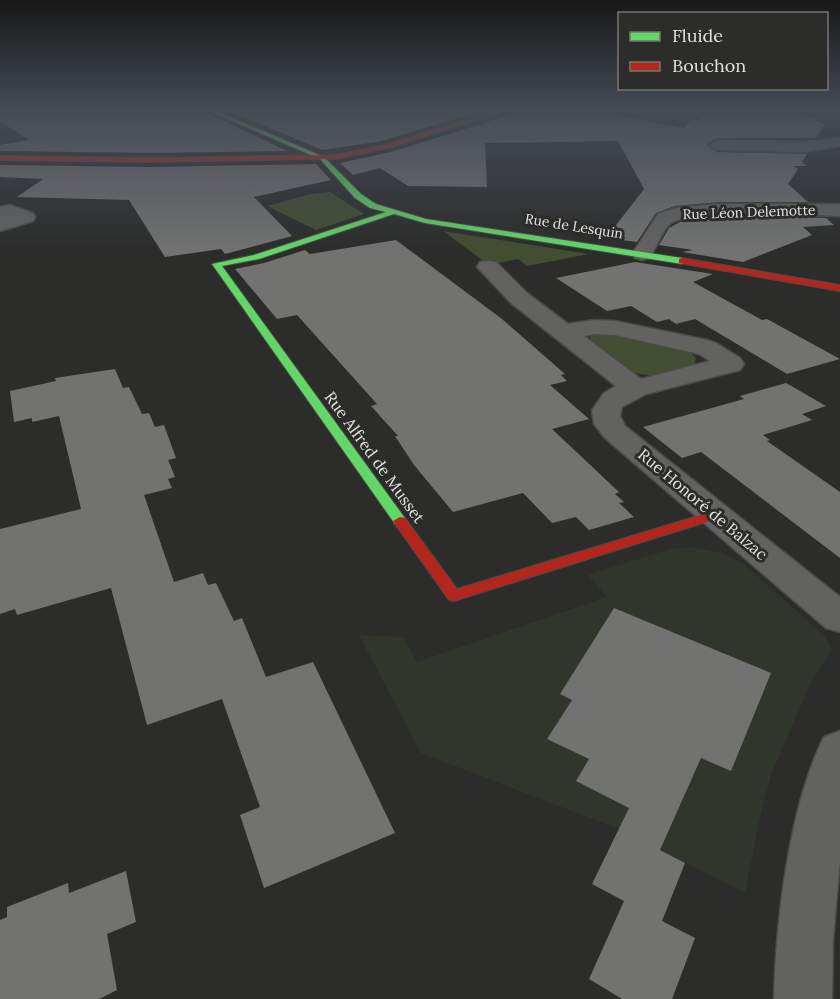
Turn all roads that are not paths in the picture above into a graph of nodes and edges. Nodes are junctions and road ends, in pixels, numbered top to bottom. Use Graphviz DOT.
graph roads {
  1 [pos="319,157"];
  2 [pos="330,157"];
  3 [pos="0,158"];
  4 [pos="322,158"];
  5 [pos="840,210"];
  6 [pos="0,213"];
  7 [pos="391,213"];
  8 [pos="0,225"];
  9 [pos="642,254"];
  10 [pos="488,267"];
  11 [pos="840,288"];
  12 [pos="564,332"];
  13 [pos="636,388"];
  14 [pos="714,515"];
  15 [pos="840,618"];
  16 [pos="840,750"];
  17 [pos="825,882"];
  18 [pos="803,999"];
  1 -- 4 [label="street"];
  2 -- 4 [label="street"];
  3 -- 4 [label="street"];
  4 -- 7 [label="street, Rue de Lesquin"];
  5 -- 9 [label="street, Rue Léon Delemotte"];
  6 -- 8 [label="street"];
  7 -- 9 [label="street, Rue de Lesquin"];
  7 -- 14 [label="street, Rue Alfred de Musset"];
  9 -- 11 [label="street, Rue de Lesquin"];
  10 -- 12 [label="street"];
  12 -- 13 [label="street"];
  12 -- 13 [label="street, Rue Honoré de Balzac"];
  13 -- 14 [label="street, Rue Honoré de Balzac"];
  14 -- 15 [label="street, Rue Honoré de Balzac"];
  16 -- 17 [label="street"];
  17 -- 18 [label="street"];
}
